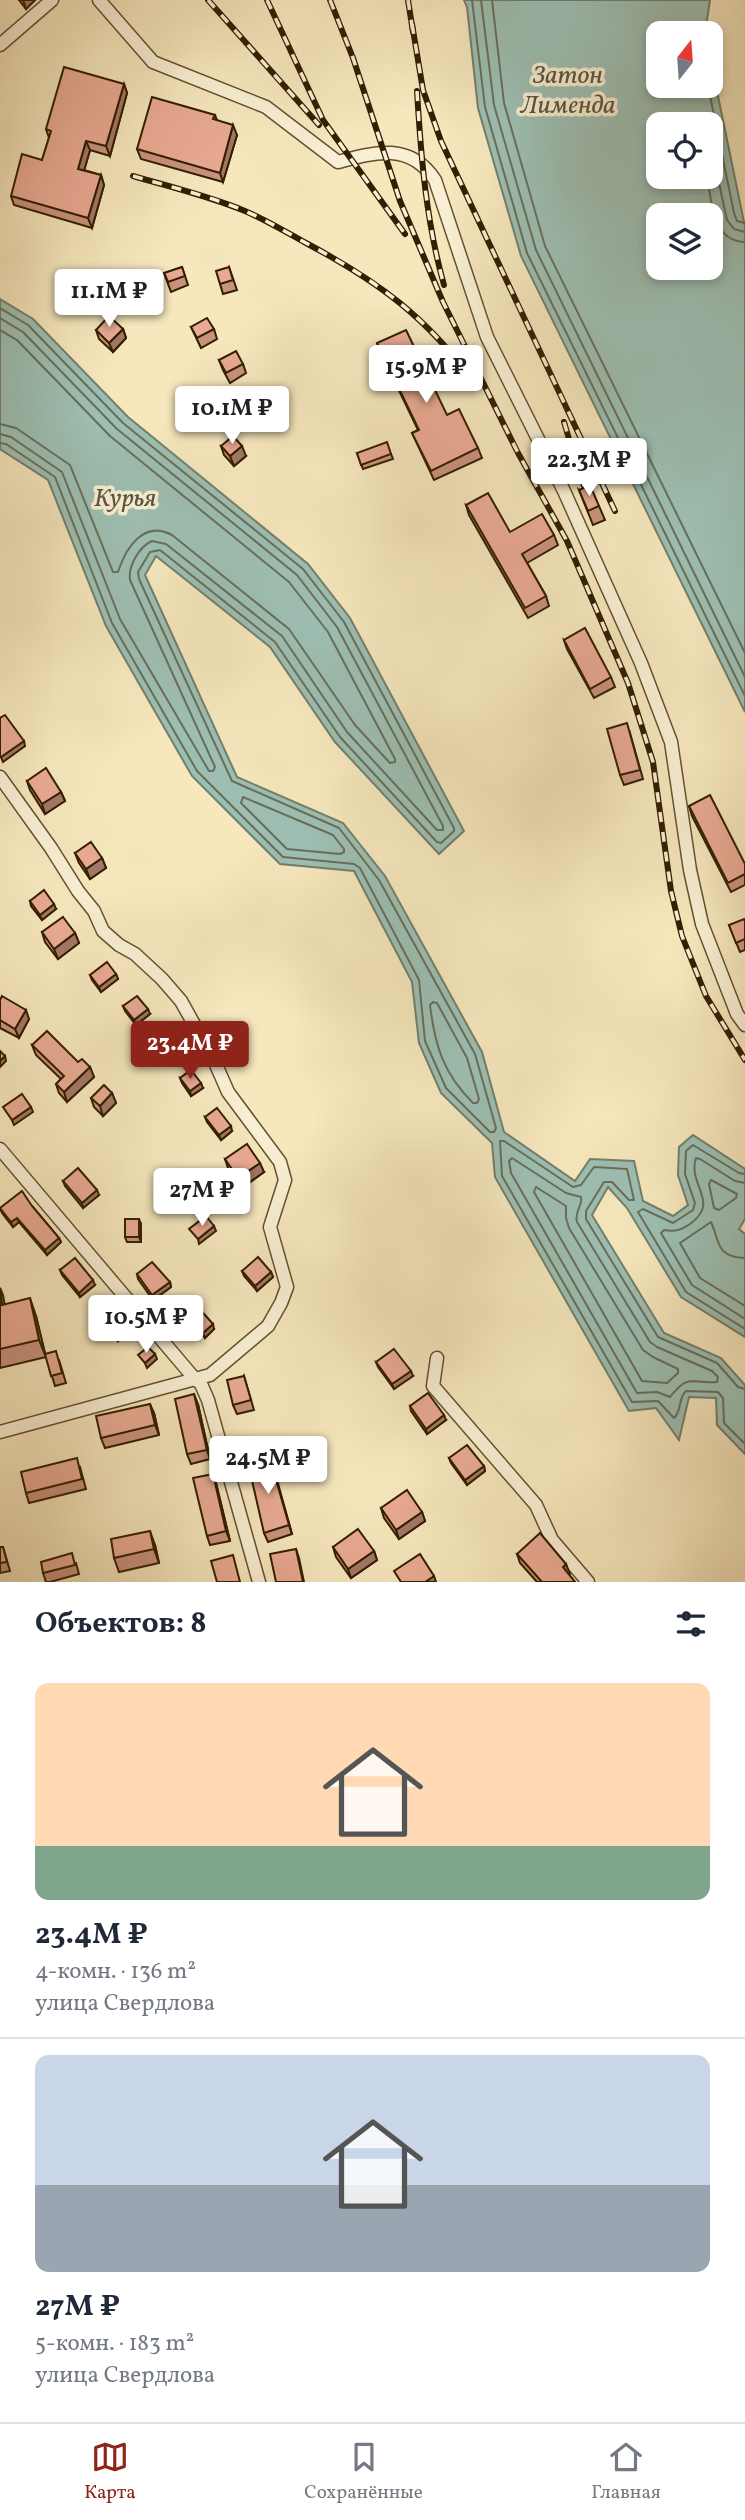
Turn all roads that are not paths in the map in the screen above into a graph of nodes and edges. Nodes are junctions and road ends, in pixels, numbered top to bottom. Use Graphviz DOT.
graph roads {
  1 [pos="52,0"];
  2 [pos="99,0"];
  3 [pos="0,45"];
  4 [pos="0,777"];
  5 [pos="745,1025"];
  6 [pos="0,1149"];
  7 [pos="437,1358"];
  8 [pos="194,1378"];
  9 [pos="0,1432"];
  10 [pos="259,1582"];
  11 [pos="588,1582"];
  1 -- 3 [label="street"];
  2 -- 5 [label="street"];
  4 -- 8 [label="street"];
  6 -- 8 [label="street"];
  7 -- 11 [label="street"];
  8 -- 9 [label="street"];
  8 -- 10 [label="street"];
}
